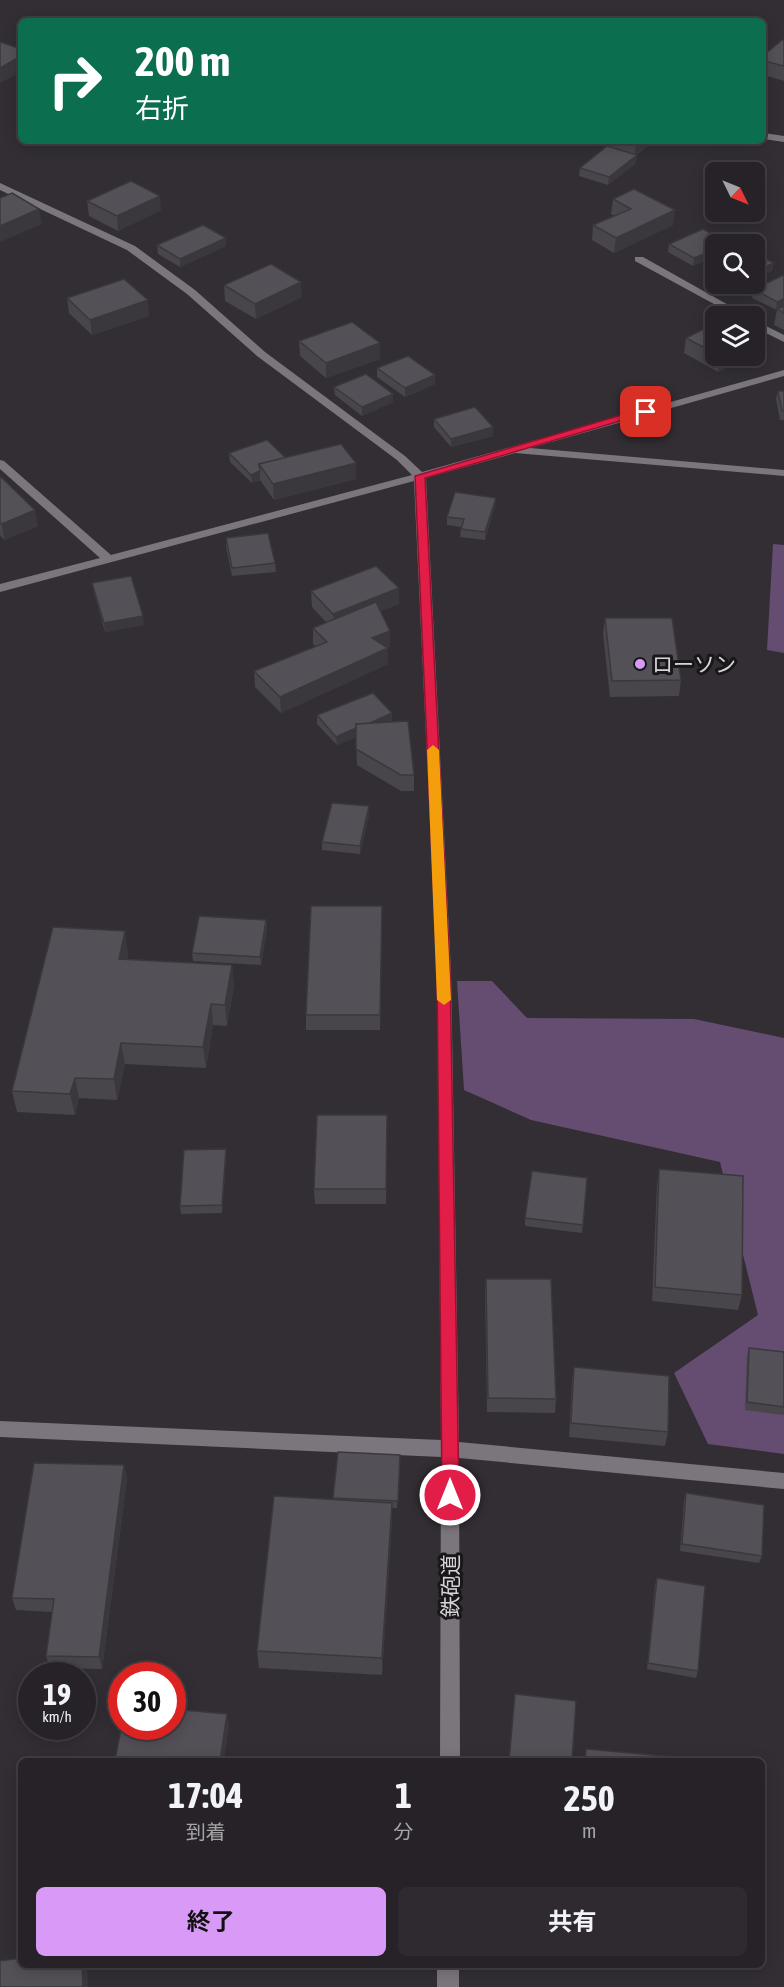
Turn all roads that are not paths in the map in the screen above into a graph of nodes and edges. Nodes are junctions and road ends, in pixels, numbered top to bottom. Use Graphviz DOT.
graph roads {
  1 [pos="766,136"];
  2 [pos="784,139"];
  3 [pos="0,186"];
  4 [pos="639,259"];
  5 [pos="725,306"];
  6 [pos="765,329"];
  7 [pos="784,339"];
  8 [pos="784,373"];
  9 [pos="507,450"];
  10 [pos="0,463"];
  11 [pos="784,473"];
  12 [pos="420,476"];
  13 [pos="108,558"];
  14 [pos="0,588"];
  15 [pos="0,1429"];
  16 [pos="450,1449"];
  17 [pos="784,1481"];
  18 [pos="450,1758"];
  19 [pos="448,1968"];
  20 [pos="448,1987"];
  1 -- 2 [label="street"];
  3 -- 12 [label="street"];
  4 -- 5 [label="street"];
  6 -- 7 [label="street"];
  8 -- 9 [label="street"];
  9 -- 11 [label="street"];
  9 -- 12 [label="street"];
  10 -- 13 [label="street"];
  12 -- 13 [label="street"];
  12 -- 16 [label="street, 鉄砲道"];
  13 -- 14 [label="street"];
  15 -- 16 [label="street"];
  16 -- 17 [label="street"];
  16 -- 18 [label="street, 鉄砲道"];
  19 -- 20 [label="street"];
}
